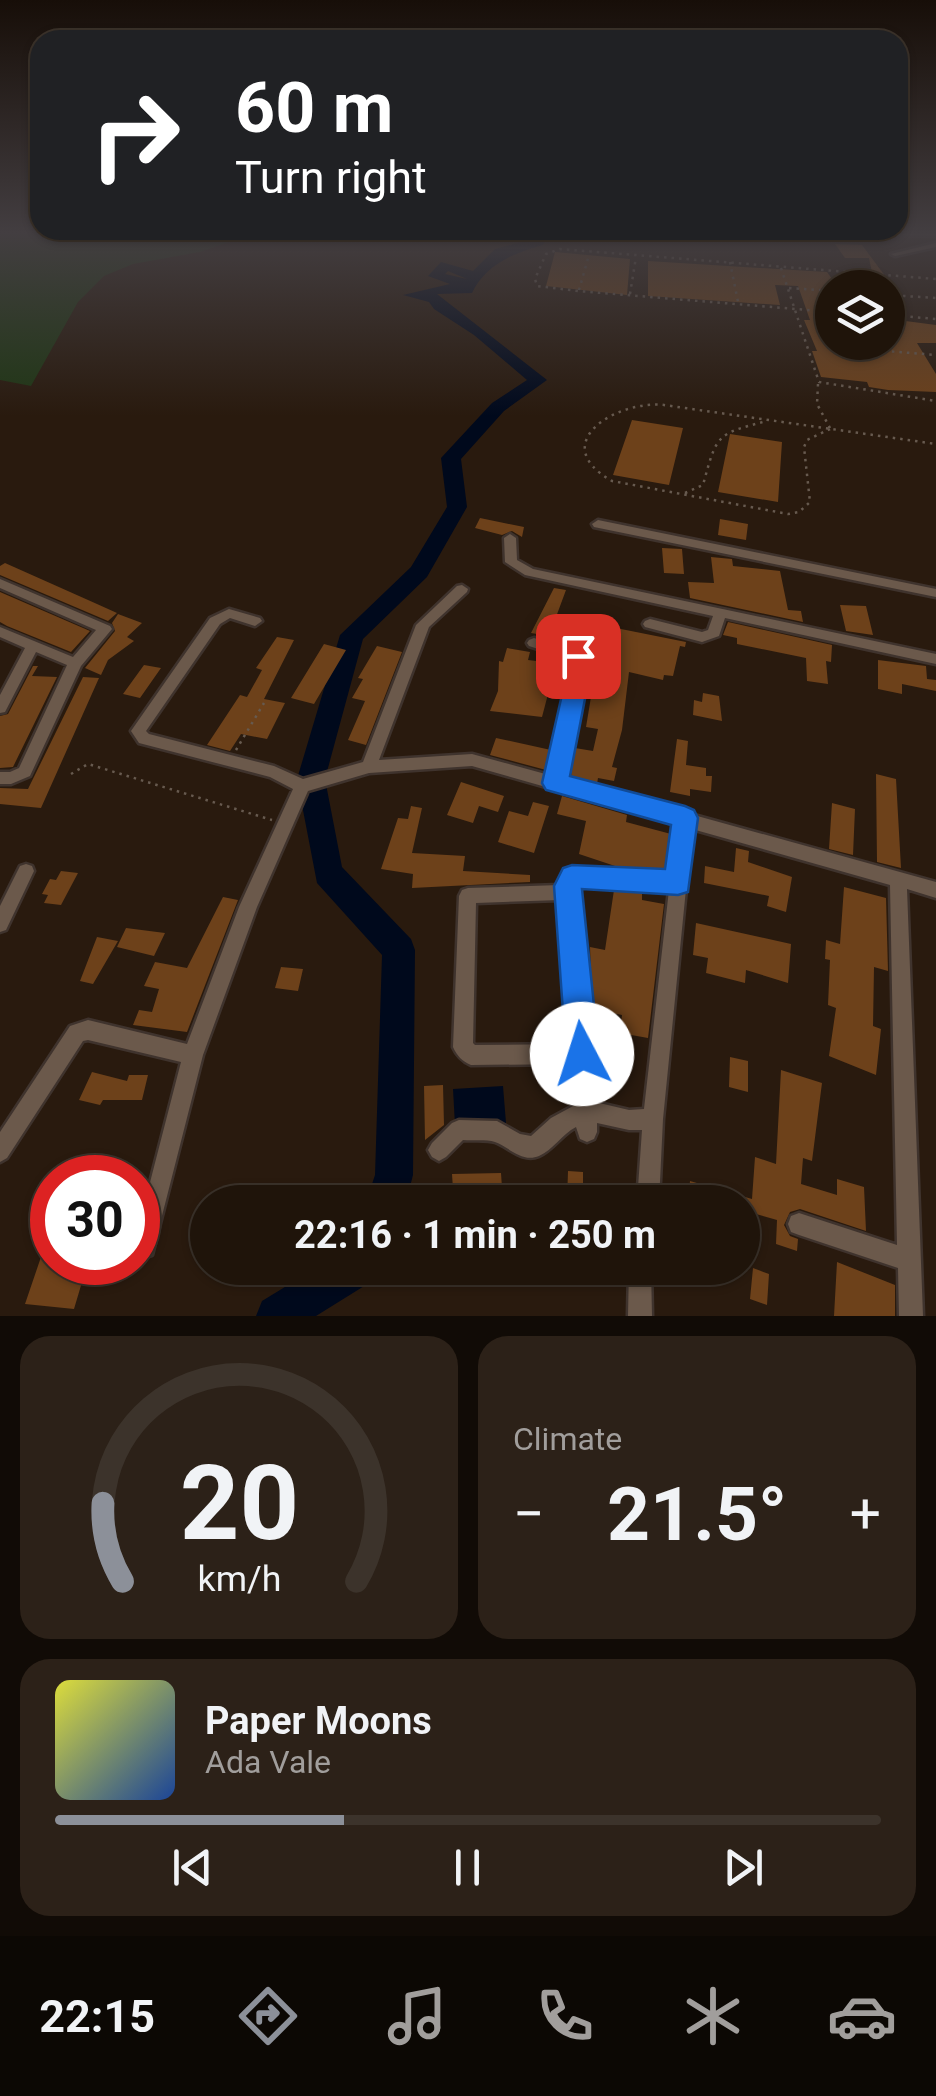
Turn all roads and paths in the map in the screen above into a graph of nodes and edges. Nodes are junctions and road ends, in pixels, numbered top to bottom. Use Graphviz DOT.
graph roads {
  1 [pos="602,293"];
  2 [pos="737,293"];
  3 [pos="788,293"];
  4 [pos="630,295"];
  5 [pos="905,296"];
  6 [pos="936,298"];
  7 [pos="739,304"];
  8 [pos="792,308"];
  9 [pos="815,310"];
  10 [pos="905,317"];
  11 [pos="936,319"];
  12 [pos="905,352"];
  13 [pos="936,354"];
  14 [pos="819,382"];
  15 [pos="936,401"];
  16 [pos="768,420"];
  17 [pos="830,429"];
  18 [pos="936,444"];
  19 [pos="678,494"];
  20 [pos="598,524"];
  21 [pos="510,538"];
  22 [pos="0,583"];
  23 [pos="462,589"];
  24 [pos="936,593"];
  25 [pos="719,616"];
  26 [pos="255,621"];
  27 [pos="650,624"];
  28 [pos="0,632"];
  29 [pos="534,643"];
  30 [pos="32,648"];
  31 [pos="936,659"];
  32 [pos="75,662"];
  33 [pos="264,703"];
  34 [pos="0,708"];
  35 [pos="230,760"];
  36 [pos="368,767"];
  37 [pos="71,774"];
  38 [pos="0,778"];
  39 [pos="555,783"];
  40 [pos="310,784"];
  41 [pos="685,818"];
  42 [pos="282,824"];
  43 [pos="26,872"];
  44 [pos="898,880"];
  45 [pos="678,883"];
  46 [pos="936,890"];
  47 [pos="568,892"];
  48 [pos="0,924"];
  49 [pos="582,1054"];
  50 [pos="193,1055"];
  51 [pos="653,1118"];
  52 [pos="587,1121"];
  53 [pos="439,1150"];
  54 [pos="0,1151"];
  55 [pos="160,1184"];
  56 [pos="649,1185"];
  57 [pos="799,1224"];
  58 [pos="909,1260"];
  59 [pos="640,1285"];
  60 [pos="640,1316"];
  61 [pos="911,1316"];
  1 -- 4 [label="path"];
  2 -- 7 [label="path"];
  3 -- 8 [label="path"];
  4 -- 7 [label="path"];
  5 -- 6 [label="path"];
  7 -- 8 [label="path"];
  8 -- 9 [label="path"];
  8 -- 14 [label="path"];
  10 -- 11 [label="path"];
  12 -- 13 [label="path"];
  14 -- 15 [label="path"];
  14 -- 17 [label="path"];
  16 -- 17 [label="path"];
  16 -- 19 [label="path"];
  16 -- 19 [label="path"];
  17 -- 18 [label="path"];
  17 -- 19 [label="path"];
  20 -- 24 [label="street"];
  21 -- 25 [label="street"];
  22 -- 32 [label="street"];
  23 -- 36 [label="street"];
  25 -- 27 [label="street"];
  25 -- 31 [label="street"];
  26 -- 35 [label="street"];
  28 -- 30 [label="street"];
  29 -- 39 [label="street"];
  30 -- 32 [label="street"];
  30 -- 34 [label="street"];
  32 -- 38 [label="street"];
  33 -- 35 [label="path"];
  35 -- 40 [label="street"];
  36 -- 39 [label="street"];
  36 -- 40 [label="street"];
  37 -- 42 [label="path"];
  39 -- 41 [label="street"];
  40 -- 42 [label="street"];
  41 -- 44 [label="street"];
  41 -- 45 [label="street"];
  42 -- 50 [label="street"];
  43 -- 48 [label="street"];
  44 -- 46 [label="street"];
  44 -- 58 [label="street"];
  45 -- 47 [label="street"];
  45 -- 51 [label="street"];
  47 -- 49 [label="street"];
  47 -- 49 [label="street"];
  49 -- 52 [label="street"];
  50 -- 54 [label="street"];
  50 -- 55 [label="street"];
  51 -- 52 [label="street"];
  51 -- 56 [label="street"];
  52 -- 53 [label="street"];
  57 -- 58 [label="street"];
  58 -- 61 [label="street"];
  59 -- 60 [label="street"];
}
